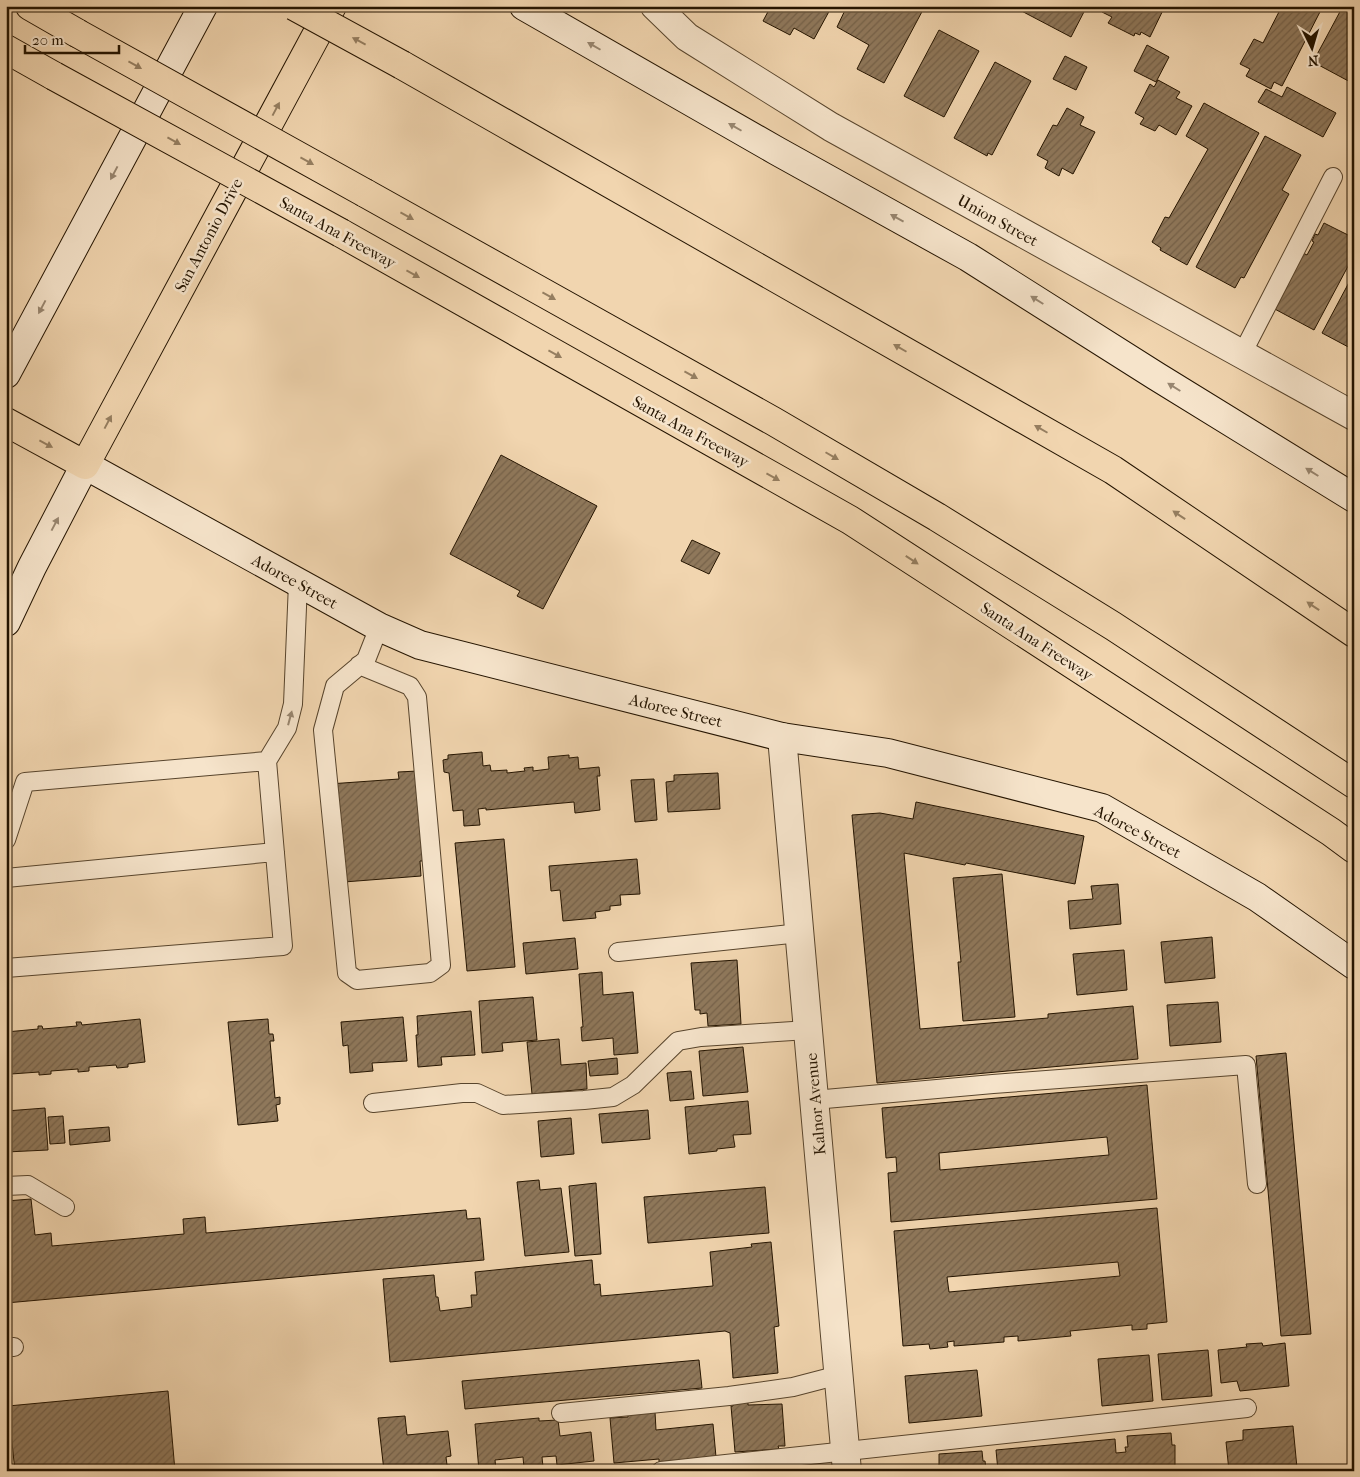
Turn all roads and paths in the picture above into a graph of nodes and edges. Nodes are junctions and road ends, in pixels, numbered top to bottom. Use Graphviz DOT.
graph roads {
  1 [pos="30,6"];
  2 [pos="203,6"];
  3 [pos="294,6"];
  4 [pos="332,6"];
  5 [pos="524,6"];
  6 [pos="655,6"];
  7 [pos="6,49"];
  8 [pos="1333,177"];
  9 [pos="1242,354"];
  10 [pos="6,374"];
  11 [pos="1354,416"];
  12 [pos="6,422"];
  13 [pos="85,465"];
  14 [pos="1354,498"];
  15 [pos="298,583"];
  16 [pos="6,622"];
  17 [pos="379,627"];
  18 [pos="1354,633"];
  19 [pos="359,665"];
  20 [pos="782,737"];
  21 [pos="267,761"];
  22 [pos="1354,784"];
  23 [pos="6,840"];
  24 [pos="1354,849"];
  25 [pos="275,852"];
  26 [pos="6,878"];
  27 [pos="800,933"];
  28 [pos="618,952"];
  29 [pos="1354,965"];
  30 [pos="6,968"];
  31 [pos="808,1030"];
  32 [pos="814,1100"];
  33 [pos="372,1103"];
  34 [pos="1257,1184"];
  35 [pos="6,1186"];
  36 [pos="65,1207"];
  37 [pos="839,1375"];
  38 [pos="1247,1408"];
  39 [pos="561,1413"];
  40 [pos="846,1461"];
  41 [pos="661,1471"];
  1 -- 22 [label="main road, one-way, bridge"];
  2 -- 10 [label="main road, one-way"];
  18 -- 3 [label="main road, one-way, bridge"];
  13 -- 4 [label="main road, San Antonio Drive, one-way"];
  14 -- 5 [label="main road, one-way"];
  6 -- 9 [label="main road, Union Street"];
  7 -- 24 [label="main road, Santa Ana Freeway, one-way, bridge"];
  8 -- 9 [label="lane"];
  9 -- 11 [label="main road, Union Street"];
  12 -- 13 [label="main road, Adoree Street, one-way"];
  13 -- 15 [label="main road, Adoree Street"];
  16 -- 13 [label="main road, one-way"];
  15 -- 17 [label="main road, Adoree Street"];
  21 -- 15 [label="lane, one-way"];
  17 -- 19 [label="lane"];
  17 -- 20 [label="main road, Adoree Street"];
  19 -- 19 [label="lane"];
  20 -- 27 [label="main road, Kalnor Avenue"];
  20 -- 29 [label="main road, Adoree Street"];
  21 -- 23 [label="lane"];
  21 -- 25 [label="lane"];
  25 -- 26 [label="lane"];
  25 -- 30 [label="lane"];
  27 -- 28 [label="lane"];
  27 -- 31 [label="main road, Kalnor Avenue"];
  31 -- 32 [label="main road, Kalnor Avenue"];
  31 -- 33 [label="lane"];
  32 -- 34 [label="lane"];
  32 -- 37 [label="main road, Kalnor Avenue"];
  35 -- 36 [label="lane"];
  37 -- 39 [label="lane"];
  37 -- 40 [label="main road, Kalnor Avenue"];
  38 -- 40 [label="lane"];
  40 -- 41 [label="lane"];
}
